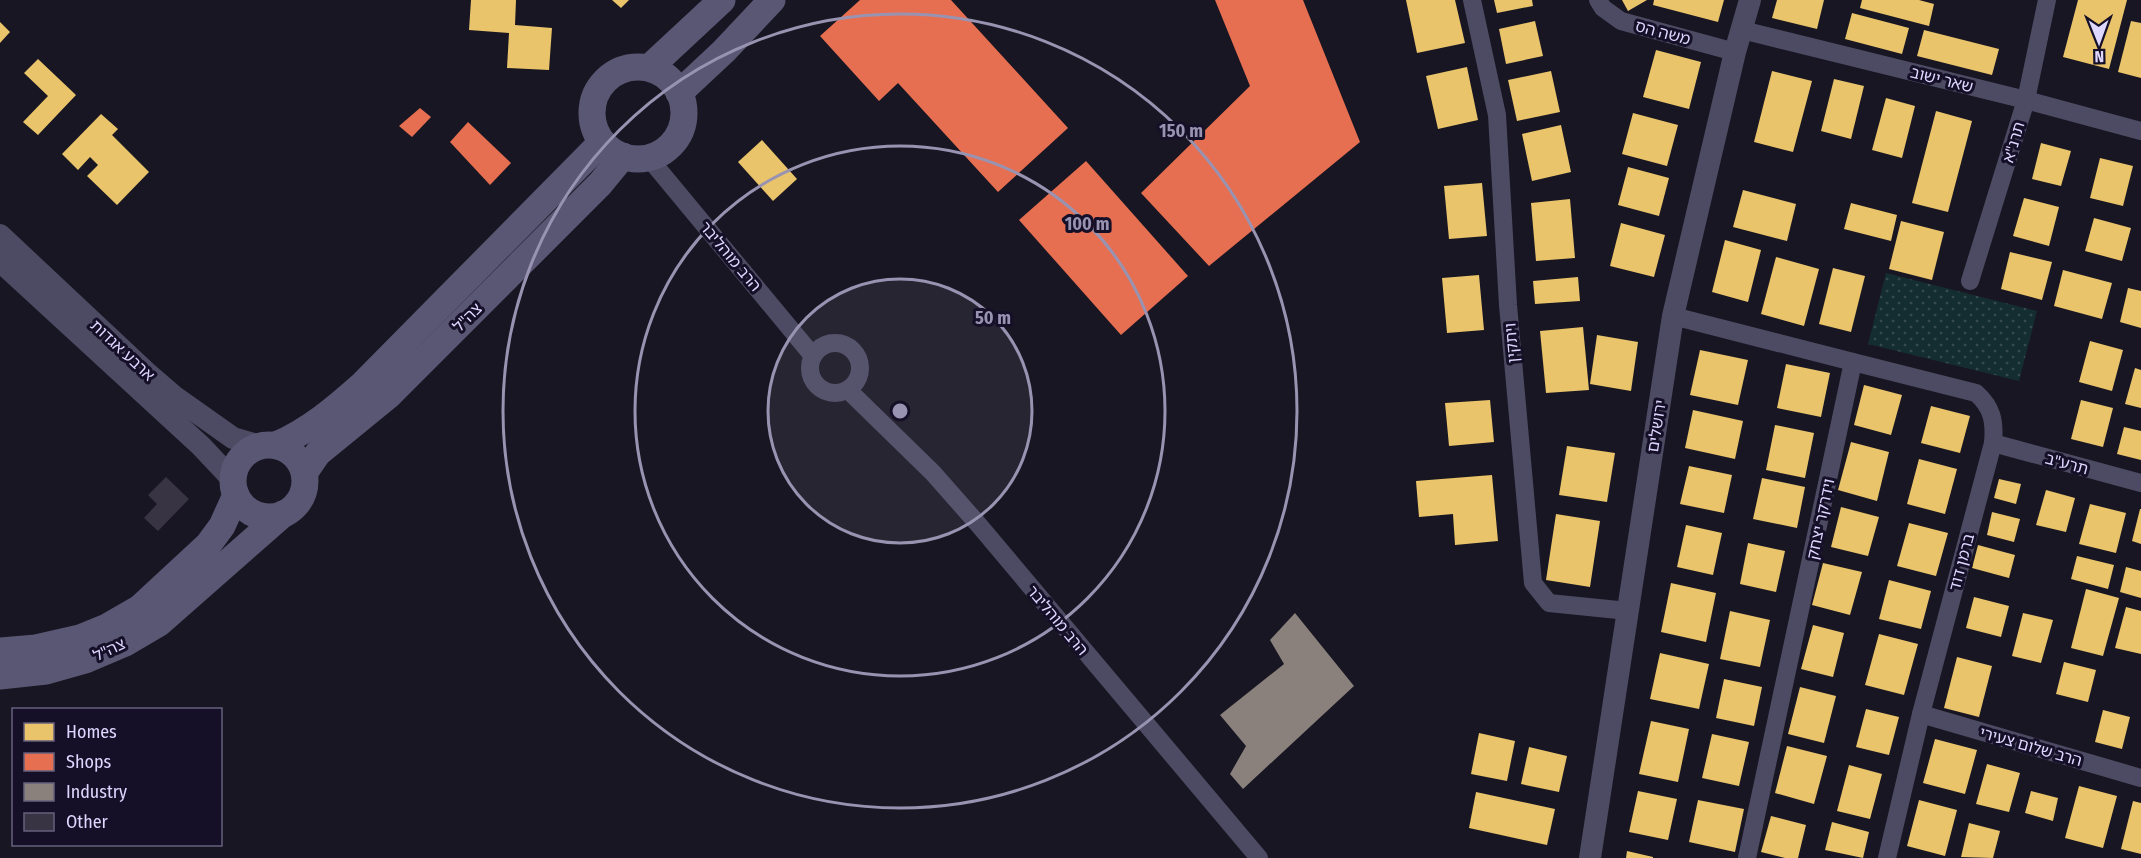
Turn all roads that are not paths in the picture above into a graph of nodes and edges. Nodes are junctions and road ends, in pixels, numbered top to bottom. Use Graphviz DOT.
graph roads {
  1 [pos="722,0"];
  2 [pos="772,0"];
  3 [pos="1472,0"];
  4 [pos="1598,0"];
  5 [pos="1750,0"];
  6 [pos="2047,0"];
  7 [pos="1742,30"];
  8 [pos="1735,52"];
  9 [pos="649,68"];
  10 [pos="680,93"];
  11 [pos="2026,100"];
  12 [pos="2141,130"];
  13 [pos="624,152"];
  14 [pos="0,236"];
  15 [pos="0,261"];
  16 [pos="1970,281"];
  17 [pos="1673,316"];
  18 [pos="813,356"];
  19 [pos="1853,362"];
  20 [pos="848,390"];
  21 [pos="1993,443"];
  22 [pos="268,446"];
  23 [pos="304,472"];
  24 [pos="2141,483"];
  25 [pos="235,488"];
  26 [pos="283,514"];
  27 [pos="1628,612"];
  28 [pos="0,651"];
  29 [pos="0,676"];
  30 [pos="1921,714"];
  31 [pos="2141,778"];
  32 [pos="1259,858"];
  33 [pos="1590,858"];
  34 [pos="1747,858"];
  35 [pos="1887,858"];
  1 -- 9 [label="main road"];
  2 -- 10 [label="main road"];
  3 -- 27 [label="street, ויתקין"];
  4 -- 8 [label="street, משה הס"];
  5 -- 7 [label="street, ירושלים"];
  6 -- 11 [label="street, תרנ\"א"];
  7 -- 8 [label="street, ירושלים"];
  7 -- 11 [label="street, שאר ישוב"];
  8 -- 17 [label="street, ירושלים"];
  9 -- 10 [label="main road"];
  9 -- 13 [label="main road"];
  10 -- 13 [label="main road"];
  11 -- 12 [label="street, שאר ישוב"];
  11 -- 16 [label="street, תרנ\"א"];
  13 -- 18 [label="street, הרב מוהליבר"];
  13 -- 22 [label="main road, צה\"ל"];
  13 -- 23 [label="main road, צה\"ל"];
  14 -- 22 [label="street, ארבע אגדות"];
  15 -- 25 [label="street, ארבע אגדות"];
  17 -- 19 [label="street"];
  17 -- 27 [label="street, ירושלים"];
  18 -- 20 [label="street"];
  18 -- 20 [label="street"];
  19 -- 21 [label="street, ברמן דוד"];
  19 -- 34 [label="street, וידרקר יצחק"];
  20 -- 32 [label="street, הרב מוהליבר"];
  21 -- 24 [label="street, תרע\"ב"];
  21 -- 30 [label="street, ברמן דוד"];
  22 -- 23 [label="main road"];
  22 -- 25 [label="main road"];
  23 -- 26 [label="main road"];
  25 -- 26 [label="main road"];
  25 -- 28 [label="main road, צה\"ל"];
  26 -- 29 [label="main road, צה\"ל"];
  27 -- 33 [label="street, ירושלים"];
  30 -- 31 [label="street, הרב שלום צעירי"];
  30 -- 35 [label="street, ברמן דוד"];
}
